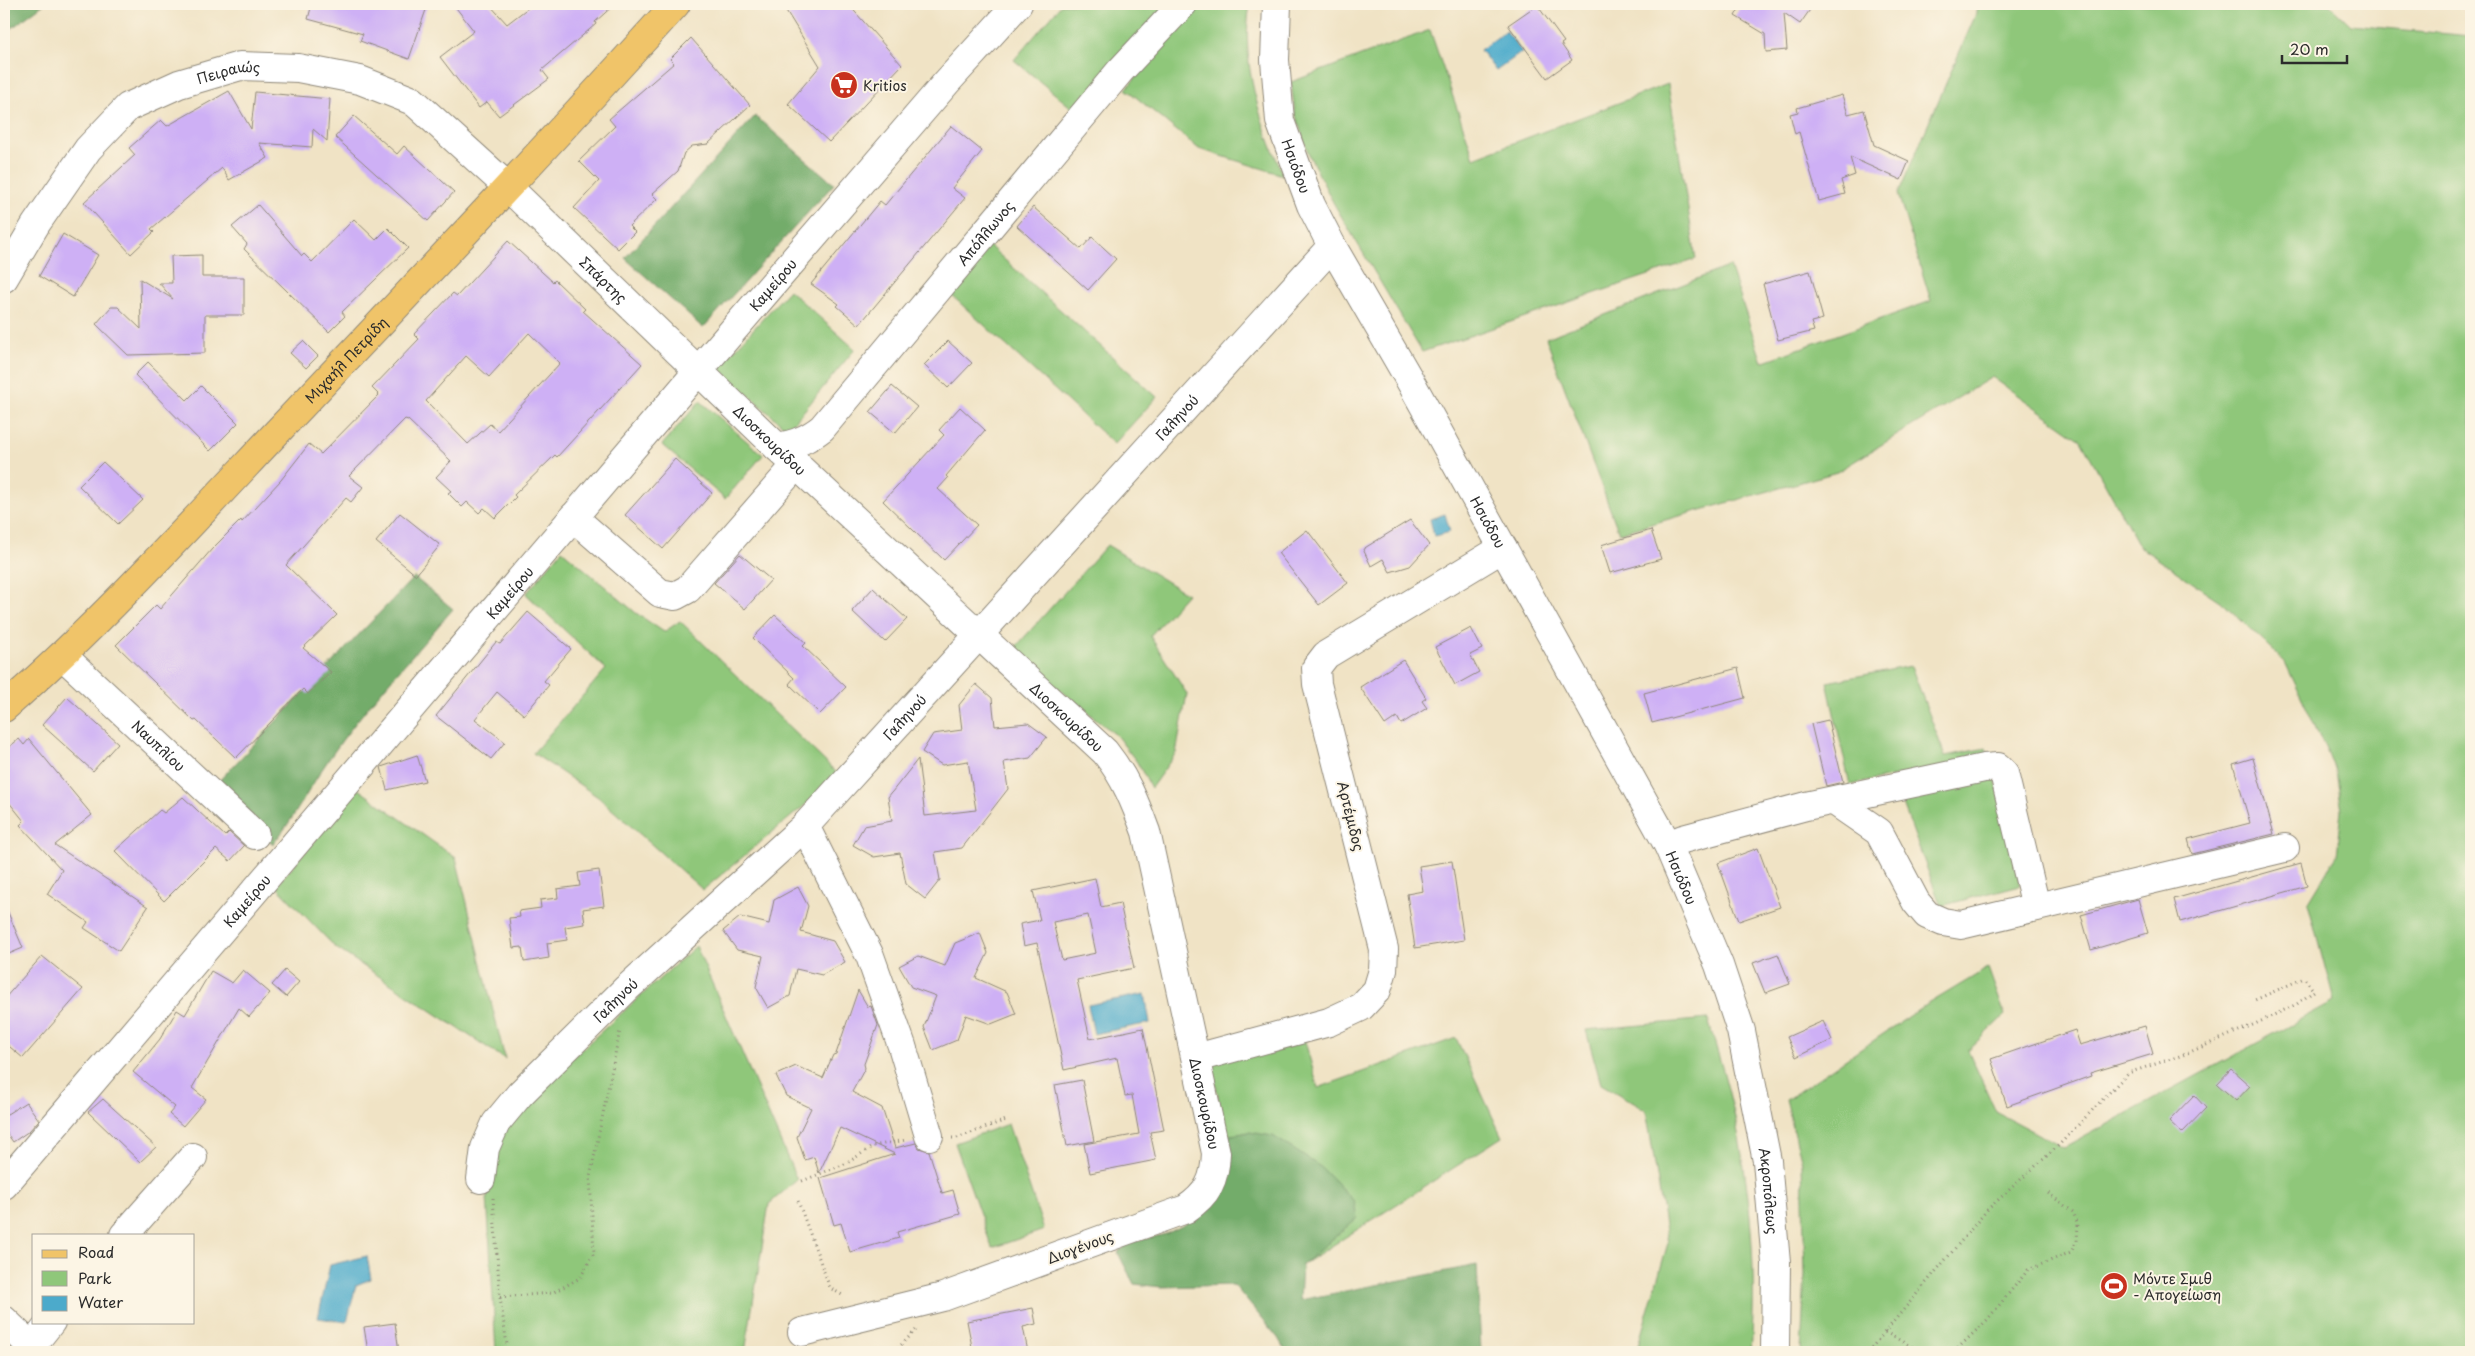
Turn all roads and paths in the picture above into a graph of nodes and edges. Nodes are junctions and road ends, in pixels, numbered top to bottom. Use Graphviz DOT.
graph roads {
  1 [pos="676,4"];
  2 [pos="1018,4"];
  3 [pos="1183,4"];
  4 [pos="1277,4"];
  5 [pos="509,188"];
  6 [pos="1332,246"];
  7 [pos="4,278"];
  8 [pos="698,371"];
  9 [pos="787,455"];
  10 [pos="573,517"];
  11 [pos="1503,548"];
  12 [pos="981,635"];
  13 [pos="63,656"];
  14 [pos="4,708"];
  15 [pos="1834,801"];
  16 [pos="805,826"];
  17 [pos="255,835"];
  18 [pos="1668,845"];
  19 [pos="2285,848"];
  20 [pos="2036,908"];
  21 [pos="2255,1000"];
  22 [pos="621,1028"];
  23 [pos="1741,1032"];
  24 [pos="1196,1058"];
  25 [pos="1006,1120"];
  26 [pos="929,1136"];
  27 [pos="193,1157"];
  28 [pos="481,1179"];
  29 [pos="802,1181"];
  30 [pos="4,1185"];
  31 [pos="1211,1186"];
  32 [pos="2048,1193"];
  33 [pos="798,1201"];
  34 [pos="125,1234"];
  35 [pos="853,1297"];
  36 [pos="500,1298"];
  37 [pos="4,1320"];
  38 [pos="49,1324"];
  39 [pos="802,1332"];
  40 [pos="1885,1332"];
  41 [pos="29,1349"];
  42 [pos="508,1352"];
  43 [pos="1775,1352"];
  44 [pos="1868,1352"];
  45 [pos="1920,1352"];
  46 [pos="1954,1352"];
  1 -- 5 [label="main road, Μιχαήλ Πετρίδη"];
  2 -- 8 [label="street, Καμείρου"];
  3 -- 9 [label="street, Απόλλωνος"];
  4 -- 6 [label="street, Ησιόδου"];
  5 -- 7 [label="street, Πειραιώς"];
  5 -- 8 [label="street, Σπάρτης"];
  5 -- 13 [label="main road, Μιχαήλ Πετρίδη"];
  6 -- 11 [label="street, Ησιόδου"];
  6 -- 12 [label="street, Γαληνού"];
  8 -- 9 [label="street, Διοσκουρίδου"];
  8 -- 10 [label="street, Καμείρου"];
  9 -- 10 [label="street"];
  9 -- 12 [label="street, Διοσκουρίδου"];
  10 -- 30 [label="street, Καμείρου"];
  11 -- 18 [label="street, Ησιόδου"];
  11 -- 24 [label="street, Αρτέμιδος"];
  12 -- 16 [label="street, Γαληνού"];
  12 -- 24 [label="street, Διοσκουρίδου"];
  13 -- 14 [label="main road, Μιχαήλ Πετρίδη"];
  13 -- 17 [label="street, Ναυπλίου"];
  15 -- 18 [label="street"];
  15 -- 20 [label="street"];
  15 -- 20 [label="street"];
  16 -- 26 [label="street"];
  16 -- 28 [label="street, Γαληνού"];
  18 -- 23 [label="street, Ησιόδου"];
  19 -- 20 [label="street"];
  21 -- 40 [label="path"];
  22 -- 36 [label="path"];
  23 -- 43 [label="street, Ακροπόλεως"];
  24 -- 31 [label="street, Διοσκουρίδου"];
  25 -- 26 [label="path"];
  26 -- 29 [label="path"];
  27 -- 34 [label="street"];
  28 -- 36 [label="path"];
  31 -- 39 [label="street, Διογένους"];
  32 -- 46 [label="path"];
  33 -- 35 [label="path"];
  36 -- 42 [label="path"];
  37 -- 41 [label="street"];
  38 -- 41 [label="street"];
  40 -- 44 [label="path"];
  40 -- 45 [label="path"];
}
